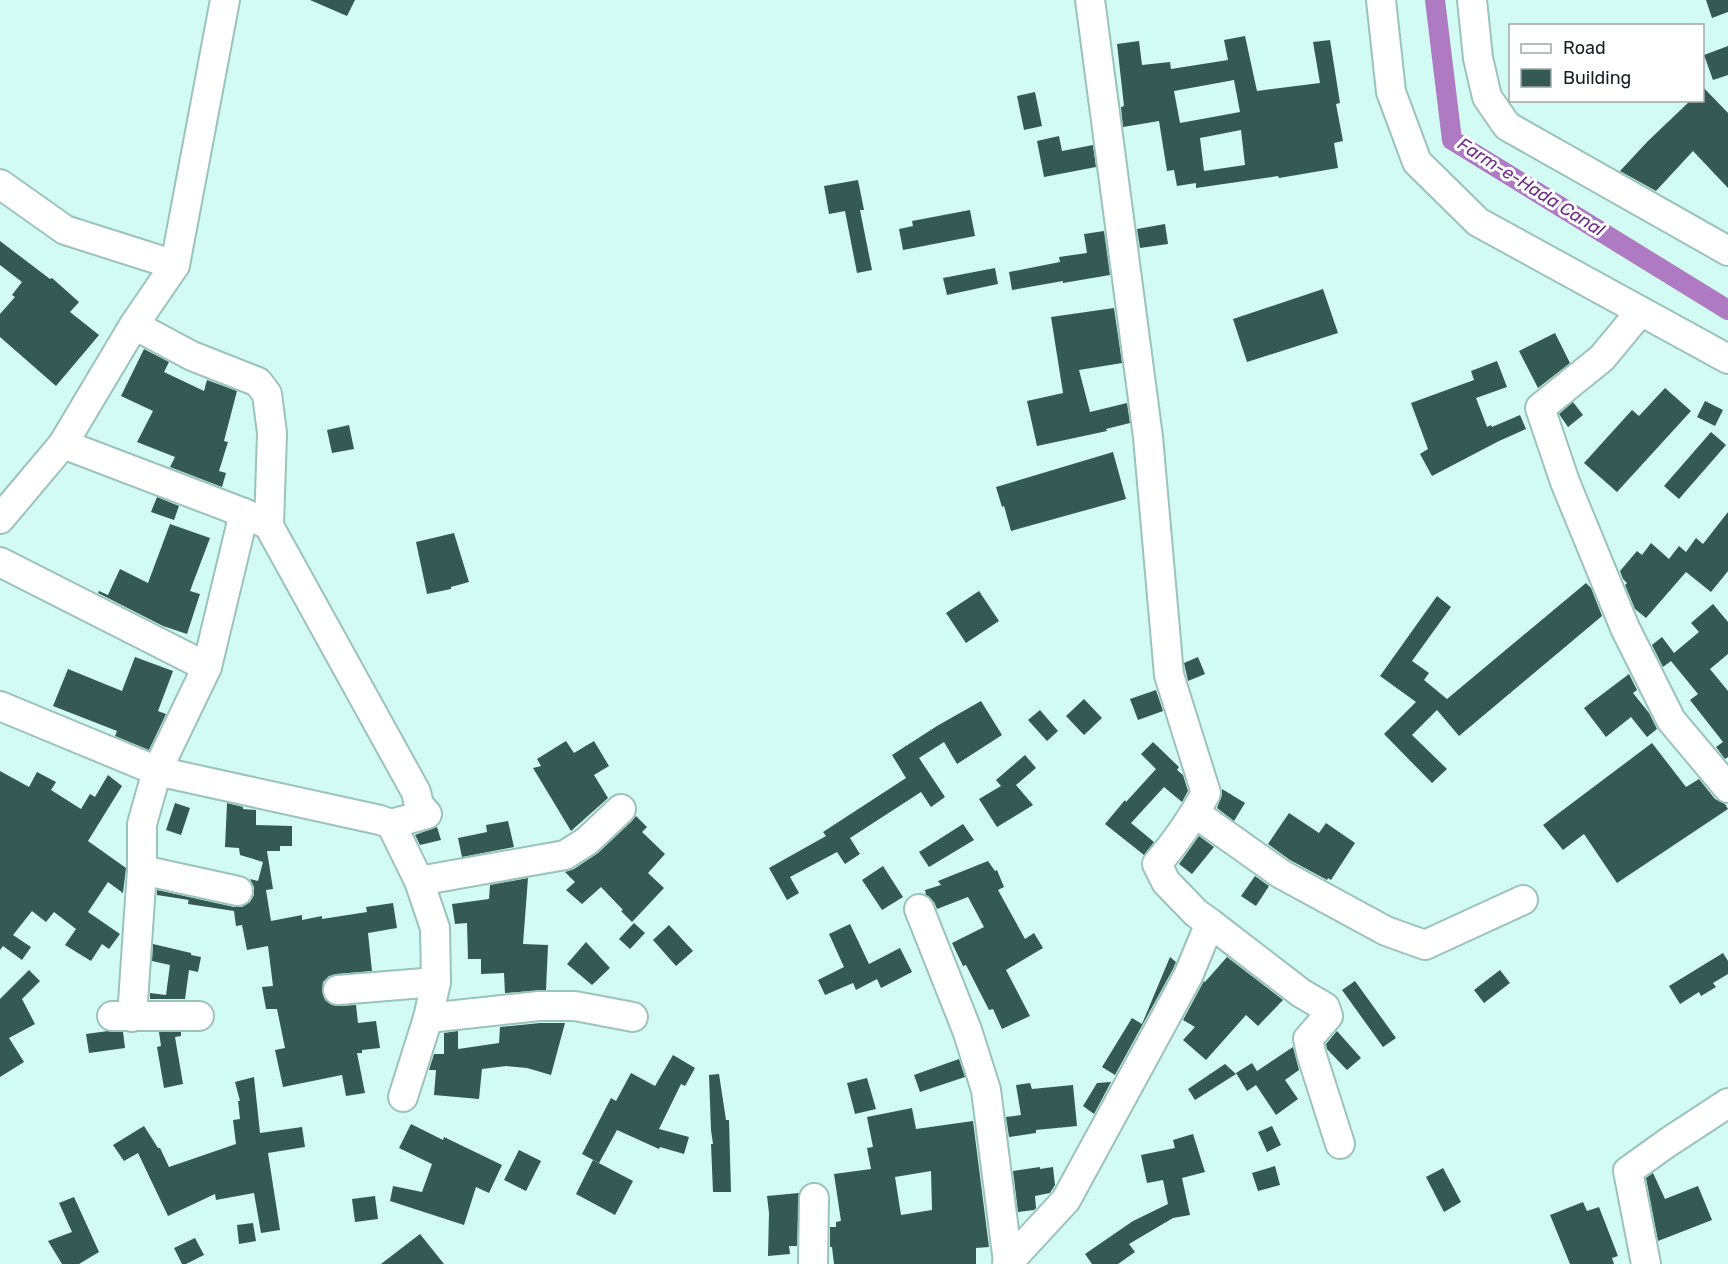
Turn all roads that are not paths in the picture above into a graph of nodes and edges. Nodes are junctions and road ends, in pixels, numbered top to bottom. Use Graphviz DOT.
graph roads {
  1 [pos="225,0"];
  2 [pos="1090,0"];
  3 [pos="1382,0"];
  4 [pos="1472,0"];
  5 [pos="0,184"];
  6 [pos="1728,251"];
  7 [pos="175,265"];
  8 [pos="1640,312"];
  9 [pos="134,325"];
  10 [pos="1728,359"];
  11 [pos="63,444"];
  12 [pos="0,519"];
  13 [pos="256,519"];
  14 [pos="0,562"];
  15 [pos="207,667"];
  16 [pos="0,706"];
  17 [pos="156,771"];
  18 [pos="1728,788"];
  19 [pos="621,809"];
  20 [pos="1195,813"];
  21 [pos="391,824"];
  22 [pos="142,870"];
  23 [pos="419,882"];
  24 [pos="238,891"];
  25 [pos="1523,900"];
  26 [pos="919,909"];
  27 [pos="1210,923"];
  28 [pos="436,982"];
  29 [pos="338,990"];
  30 [pos="199,1016"];
  31 [pos="633,1017"];
  32 [pos="428,1018"];
  33 [pos="403,1097"];
  34 [pos="1728,1103"];
  35 [pos="1340,1144"];
  36 [pos="814,1198"];
  37 [pos="1007,1263"];
  38 [pos="813,1264"];
  39 [pos="1646,1264"];
  1 -- 7 [label="street"];
  2 -- 20 [label="street"];
  3 -- 8 [label="street"];
  4 -- 6 [label="street"];
  5 -- 7 [label="street"];
  7 -- 9 [label="street"];
  8 -- 10 [label="street"];
  8 -- 18 [label="street"];
  9 -- 11 [label="street"];
  9 -- 13 [label="street"];
  11 -- 12 [label="street"];
  11 -- 13 [label="street"];
  13 -- 15 [label="street"];
  13 -- 21 [label="street"];
  14 -- 15 [label="street"];
  15 -- 17 [label="street"];
  16 -- 17 [label="street"];
  17 -- 21 [label="street"];
  17 -- 22 [label="street"];
  19 -- 23 [label="street"];
  20 -- 25 [label="street"];
  20 -- 27 [label="street"];
  21 -- 23 [label="street"];
  22 -- 24 [label="street"];
  22 -- 30 [label="street"];
  23 -- 28 [label="street"];
  26 -- 37 [label="street"];
  27 -- 35 [label="street"];
  27 -- 37 [label="street"];
  28 -- 29 [label="street"];
  28 -- 32 [label="street"];
  31 -- 32 [label="street"];
  32 -- 33 [label="street"];
  34 -- 39 [label="street"];
  36 -- 38 [label="street"];
}
